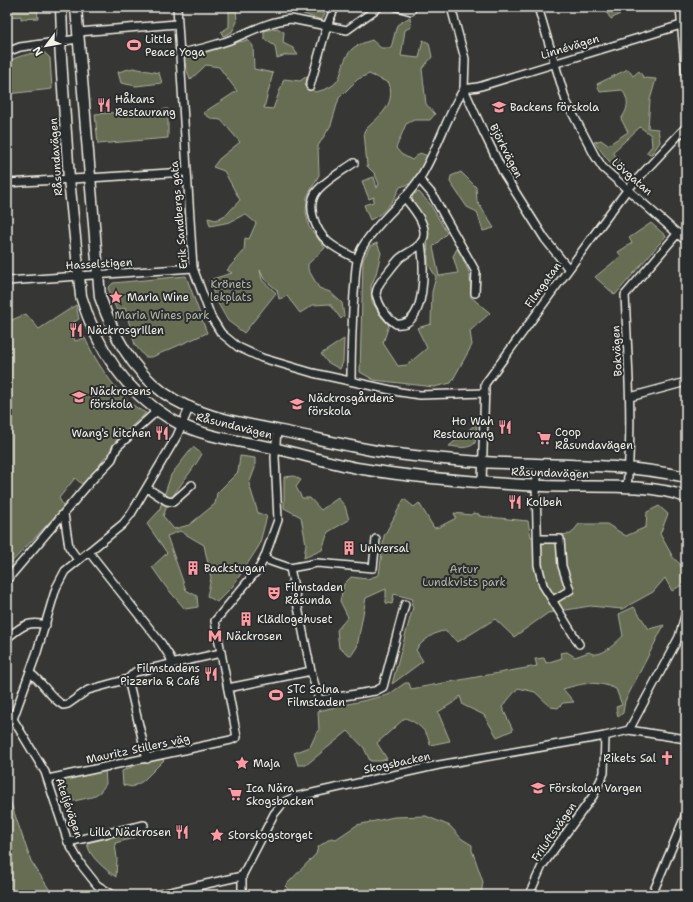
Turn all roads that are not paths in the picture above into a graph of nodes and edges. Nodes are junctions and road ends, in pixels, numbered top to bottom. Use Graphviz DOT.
graph roads {
  1 [pos="61,7"];
  2 [pos="76,7"];
  3 [pos="176,7"];
  4 [pos="335,7"];
  5 [pos="379,7"];
  6 [pos="397,7"];
  7 [pos="452,7"];
  8 [pos="538,7"];
  9 [pos="680,7"];
  10 [pos="411,11"];
  11 [pos="177,24"];
  12 [pos="681,25"];
  13 [pos="327,26"];
  14 [pos="78,35"];
  15 [pos="684,42"];
  16 [pos="60,43"];
  17 [pos="7,52"];
  18 [pos="179,53"];
  19 [pos="555,64"];
  20 [pos="686,77"];
  21 [pos="310,86"];
  22 [pos="464,88"];
  23 [pos="686,127"];
  24 [pos="354,163"];
  25 [pos="186,172"];
  26 [pos="90,178"];
  27 [pos="69,179"];
  28 [pos="419,179"];
  29 [pos="7,183"];
  30 [pos="628,189"];
  31 [pos="404,197"];
  32 [pos="678,233"];
  33 [pos="686,241"];
  34 [pos="421,243"];
  35 [pos="357,259"];
  36 [pos="193,268"];
  37 [pos="568,268"];
  38 [pos="98,276"];
  39 [pos="78,277"];
  40 [pos="7,281"];
  41 [pos="475,293"];
  42 [pos="351,381"];
  43 [pos="686,382"];
  44 [pos="484,393"];
  45 [pos="630,397"];
  46 [pos="190,406"];
  47 [pos="158,410"];
  48 [pos="183,425"];
  49 [pos="277,430"];
  50 [pos="276,449"];
  51 [pos="483,462"];
  52 [pos="538,464"];
  53 [pos="629,468"];
  54 [pos="686,477"];
  55 [pos="482,482"];
  56 [pos="192,484"];
  57 [pos="536,485"];
  58 [pos="147,488"];
  59 [pos="627,488"];
  60 [pos="686,497"];
  61 [pos="64,514"];
  62 [pos="376,539"];
  63 [pos="538,539"];
  64 [pos="89,552"];
  65 [pos="264,559"];
  66 [pos="78,560"];
  67 [pos="290,568"];
  68 [pos="7,580"];
  69 [pos="553,600"];
  70 [pos="405,604"];
  71 [pos="686,612"];
  72 [pos="46,625"];
  73 [pos="683,636"];
  74 [pos="7,638"];
  75 [pos="579,644"];
  76 [pos="221,653"];
  77 [pos="172,664"];
  78 [pos="311,671"];
  79 [pos="30,674"];
  80 [pos="128,679"];
  81 [pos="228,688"];
  82 [pos="10,720"];
  83 [pos="629,730"];
  84 [pos="605,736"];
  85 [pos="686,739"];
  86 [pos="147,759"];
  87 [pos="48,779"];
  88 [pos="686,814"];
  89 [pos="144,825"];
  90 [pos="68,842"];
  91 [pos="242,876"];
  92 [pos="113,895"];
  93 [pos="157,895"];
  94 [pos="242,895"];
  95 [pos="529,895"];
  96 [pos="652,895"];
  1 -- 16 [label="street, Råsundavägen"];
  2 -- 14 [label="street, Råsundavägen"];
  3 -- 11 [label="street, Erik Sandbergs gata"];
  4 -- 13 [label="street"];
  5 -- 13 [label="street"];
  6 -- 10 [label="street"];
  7 -- 22 [label="street, Björkvägen"];
  8 -- 19 [label="street, Lövgatan"];
  9 -- 12 [label="street"];
  11 -- 14 [label="street"];
  11 -- 18 [label="street, Erik Sandbergs gata"];
  12 -- 15 [label="street"];
  12 -- 19 [label="street, Linnévägen"];
  13 -- 18 [label="street"];
  13 -- 21 [label="street"];
  14 -- 16 [label="street"];
  14 -- 26 [label="street, Råsundavägen"];
  15 -- 20 [label="street"];
  16 -- 17 [label="street"];
  16 -- 27 [label="street, Råsundavägen"];
  18 -- 25 [label="street, Erik Sandbergs gata"];
  19 -- 22 [label="street, Linnévägen"];
  19 -- 30 [label="street, Lövgatan"];
  22 -- 28 [label="street"];
  22 -- 37 [label="street, Björkvägen"];
  23 -- 30 [label="street, Filmgatan"];
  24 -- 35 [label="street"];
  25 -- 26 [label="street"];
  25 -- 36 [label="street, Erik Sandbergs gata"];
  26 -- 27 [label="street"];
  26 -- 38 [label="street, Råsundavägen"];
  27 -- 29 [label="street"];
  27 -- 39 [label="street, Råsundavägen"];
  28 -- 31 [label="street"];
  28 -- 41 [label="street"];
  30 -- 32 [label="street, Lövgatan"];
  30 -- 37 [label="street, Filmgatan"];
  31 -- 34 [label="street"];
  31 -- 35 [label="street"];
  32 -- 33 [label="street, Lövgatan"];
  32 -- 45 [label="street, Bokvägen"];
  34 -- 34 [label="street"];
  35 -- 42 [label="street"];
  36 -- 38 [label="street, Hasselstigen"];
  36 -- 42 [label="street, Erik Sandbergs gata"];
  37 -- 44 [label="street, Filmgatan"];
  38 -- 39 [label="street, Hasselstigen"];
  38 -- 46 [label="street, Råsundavägen"];
  39 -- 40 [label="street, Hasselstigen"];
  39 -- 47 [label="street, Råsundavägen"];
  42 -- 44 [label="street, Erik Sandbergs gata"];
  43 -- 45 [label="street"];
  44 -- 51 [label="street, Filmgatan"];
  45 -- 53 [label="street, Bokvägen"];
  46 -- 48 [label="street"];
  46 -- 49 [label="street, Råsundavägen"];
  47 -- 48 [label="street, Råsundavägen"];
  47 -- 61 [label="street"];
  48 -- 50 [label="street, Råsundavägen"];
  48 -- 58 [label="street"];
  49 -- 50 [label="street"];
  49 -- 51 [label="street, Råsundavägen"];
  50 -- 55 [label="street, Råsundavägen"];
  50 -- 65 [label="street"];
  51 -- 52 [label="street, Råsundavägen"];
  51 -- 55 [label="street, Filmgatan"];
  52 -- 53 [label="street, Råsundavägen"];
  52 -- 57 [label="street"];
  53 -- 54 [label="street, Råsundavägen"];
  53 -- 59 [label="street, Bokvägen"];
  55 -- 57 [label="street, Råsundavägen"];
  56 -- 58 [label="street"];
  57 -- 59 [label="street, Råsundavägen"];
  57 -- 63 [label="street"];
  58 -- 64 [label="street"];
  59 -- 60 [label="street, Råsundavägen"];
  61 -- 66 [label="street"];
  61 -- 68 [label="street"];
  62 -- 67 [label="street"];
  63 -- 69 [label="street"];
  63 -- 69 [label="street"];
  64 -- 66 [label="street"];
  64 -- 77 [label="street"];
  65 -- 67 [label="street"];
  65 -- 76 [label="street"];
  66 -- 72 [label="street"];
  67 -- 78 [label="street"];
  69 -- 75 [label="street"];
  70 -- 78 [label="street"];
  71 -- 73 [label="street"];
  72 -- 74 [label="street"];
  72 -- 79 [label="street"];
  73 -- 83 [label="street"];
  76 -- 77 [label="street"];
  76 -- 81 [label="street"];
  77 -- 80 [label="street"];
  78 -- 81 [label="street"];
  79 -- 80 [label="street"];
  79 -- 82 [label="street"];
  80 -- 86 [label="street"];
  81 -- 86 [label="street, Mauritz Stillers väg"];
  82 -- 87 [label="street, Ateljévägen"];
  83 -- 84 [label="street, Skogsbacken"];
  83 -- 85 [label="street, Skogsbacken"];
  84 -- 91 [label="street, Skogsbacken"];
  84 -- 95 [label="street, Friluftsvägen"];
  86 -- 87 [label="street, Mauritz Stillers väg"];
  87 -- 90 [label="street, Ateljévägen"];
  88 -- 96 [label="street"];
  89 -- 90 [label="street"];
  90 -- 92 [label="street, Ateljévägen"];
  91 -- 93 [label="street"];
  91 -- 94 [label="street"];
}
